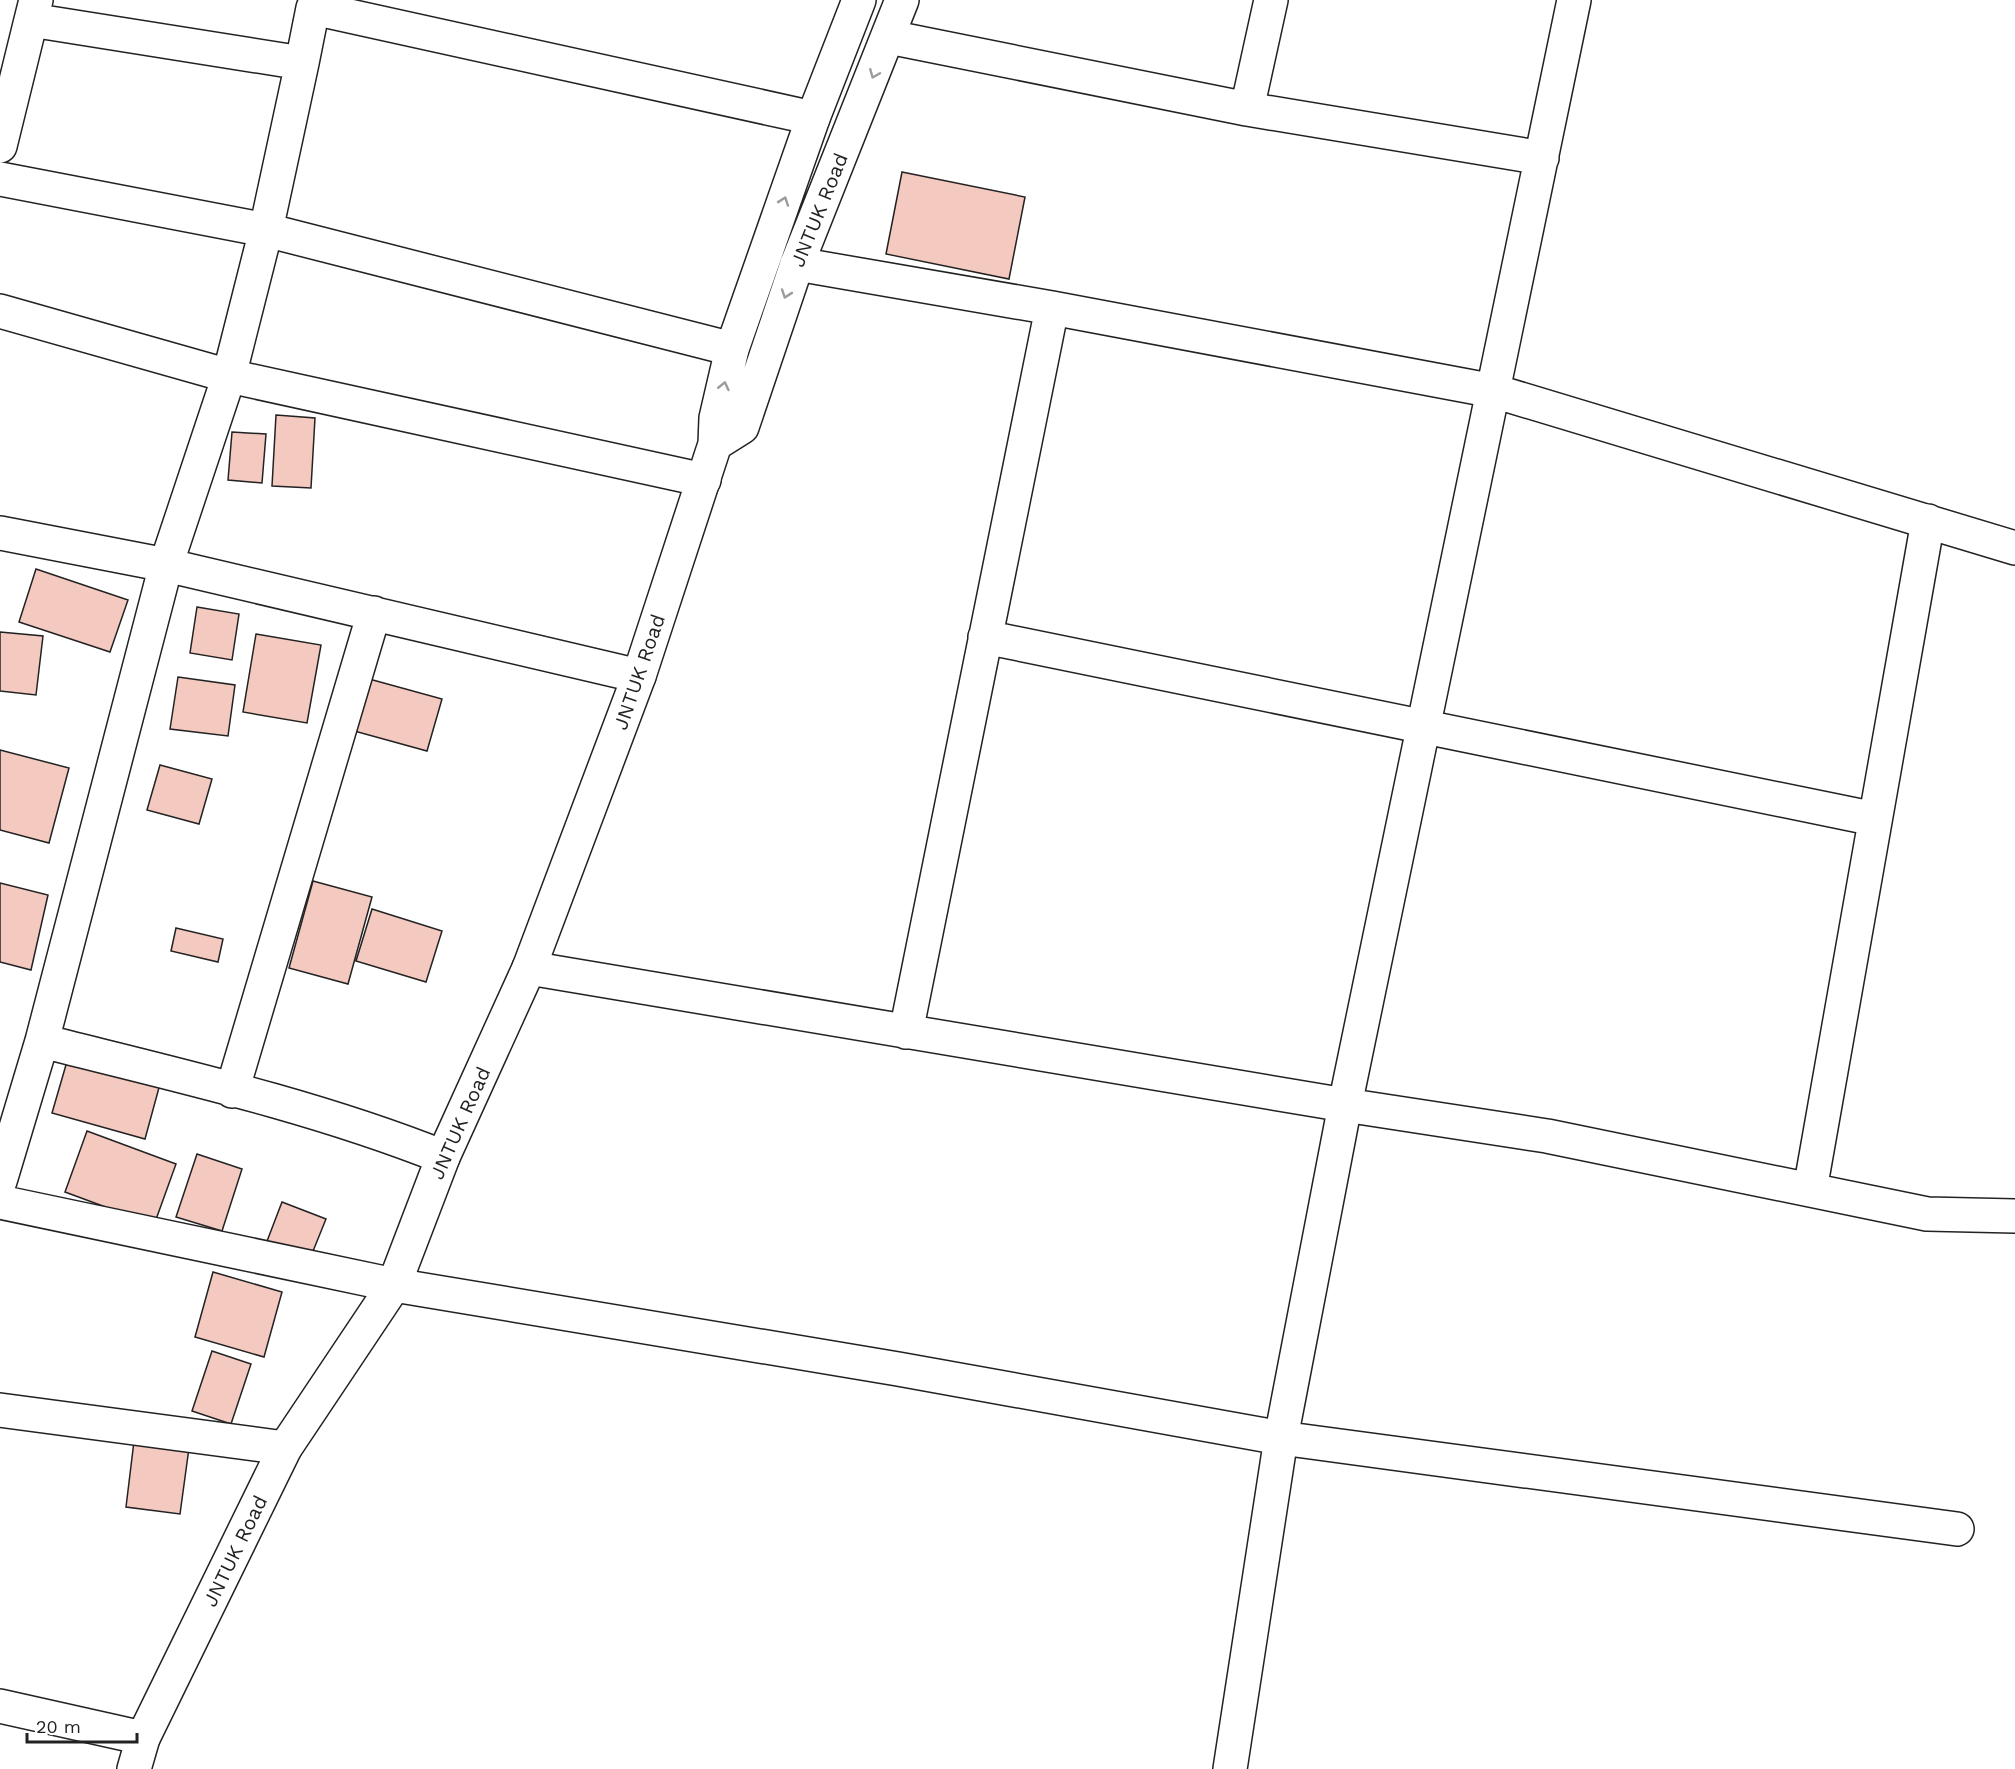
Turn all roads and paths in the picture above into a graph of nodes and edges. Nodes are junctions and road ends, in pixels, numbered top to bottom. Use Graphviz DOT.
graph roads {
  1 [pos="860,0"];
  2 [pos="902,0"];
  3 [pos="1271,0"];
  4 [pos="1574,0"];
  5 [pos="34,10"];
  6 [pos="889,38"];
  7 [pos="302,63"];
  8 [pos="1247,109"];
  9 [pos="813,118"];
  10 [pos="0,147"];
  11 [pos="1542,158"];
  12 [pos="0,179"];
  13 [pos="266,230"];
  14 [pos="797,264"];
  15 [pos="1052,308"];
  16 [pos="0,311"];
  17 [pos="732,349"];
  18 [pos="229,376"];
  19 [pos="1494,391"];
  20 [pos="715,444"];
  21 [pos="704,480"];
  22 [pos="1928,521"];
  23 [pos="0,533"];
  24 [pos="2015,548"];
  25 [pos="166,565"];
  26 [pos="374,614"];
  27 [pos="985,637"];
  28 [pos="639,676"];
  29 [pos="1424,727"];
  30 [pos="1875,819"];
  31 [pos="529,968"];
  32 [pos="906,1032"];
  33 [pos="42,1041"];
  34 [pos="232,1091"];
  35 [pos="1345,1105"];
  36 [pos="443,1157"];
  37 [pos="0,1181"];
  38 [pos="1810,1190"];
  39 [pos="0,1202"];
  40 [pos="2015,1216"];
  41 [pos="394,1285"];
  42 [pos="0,1410"];
  43 [pos="1281,1438"];
  44 [pos="285,1448"];
  45 [pos="1957,1529"];
  46 [pos="0,1706"];
  47 [pos="143,1738"];
  48 [pos="134,1769"];
  49 [pos="1230,1769"];
  1 -- 9 [label="street, JNTUK Road"];
  2 -- 6 [label="street, JNTUK Road"];
  3 -- 8 [label="street"];
  4 -- 11 [label="street"];
  5 -- 7 [label="street"];
  5 -- 10 [label="street"];
  6 -- 8 [label="street"];
  6 -- 14 [label="street, JNTUK Road, one-way"];
  7 -- 9 [label="street"];
  7 -- 13 [label="street"];
  8 -- 11 [label="street"];
  17 -- 9 [label="street, JNTUK Road, one-way"];
  11 -- 19 [label="street"];
  12 -- 13 [label="street"];
  13 -- 17 [label="street"];
  13 -- 18 [label="street"];
  14 -- 15 [label="street"];
  14 -- 20 [label="street, JNTUK Road, one-way"];
  15 -- 19 [label="street"];
  15 -- 27 [label="street"];
  16 -- 18 [label="street"];
  20 -- 17 [label="street, JNTUK Road, one-way"];
  18 -- 21 [label="street"];
  18 -- 25 [label="street"];
  19 -- 22 [label="street"];
  19 -- 29 [label="street"];
  20 -- 21 [label="street, JNTUK Road"];
  21 -- 28 [label="street, JNTUK Road"];
  22 -- 24 [label="street"];
  22 -- 30 [label="street"];
  23 -- 25 [label="street"];
  25 -- 26 [label="street"];
  25 -- 33 [label="street"];
  26 -- 28 [label="street"];
  26 -- 34 [label="street"];
  27 -- 29 [label="street"];
  27 -- 32 [label="street"];
  28 -- 31 [label="street, JNTUK Road"];
  29 -- 30 [label="street"];
  29 -- 35 [label="street"];
  30 -- 38 [label="street"];
  31 -- 32 [label="street"];
  31 -- 36 [label="street, JNTUK Road"];
  32 -- 35 [label="street"];
  33 -- 34 [label="street"];
  33 -- 37 [label="street"];
  34 -- 36 [label="street"];
  35 -- 38 [label="street"];
  35 -- 43 [label="street"];
  36 -- 41 [label="street, JNTUK Road"];
  38 -- 40 [label="street"];
  39 -- 41 [label="street"];
  41 -- 43 [label="street"];
  41 -- 44 [label="street, JNTUK Road"];
  42 -- 44 [label="street"];
  43 -- 45 [label="street"];
  43 -- 49 [label="street"];
  44 -- 47 [label="street, JNTUK Road"];
  46 -- 47 [label="street"];
  47 -- 48 [label="street, JNTUK Road"];
}
